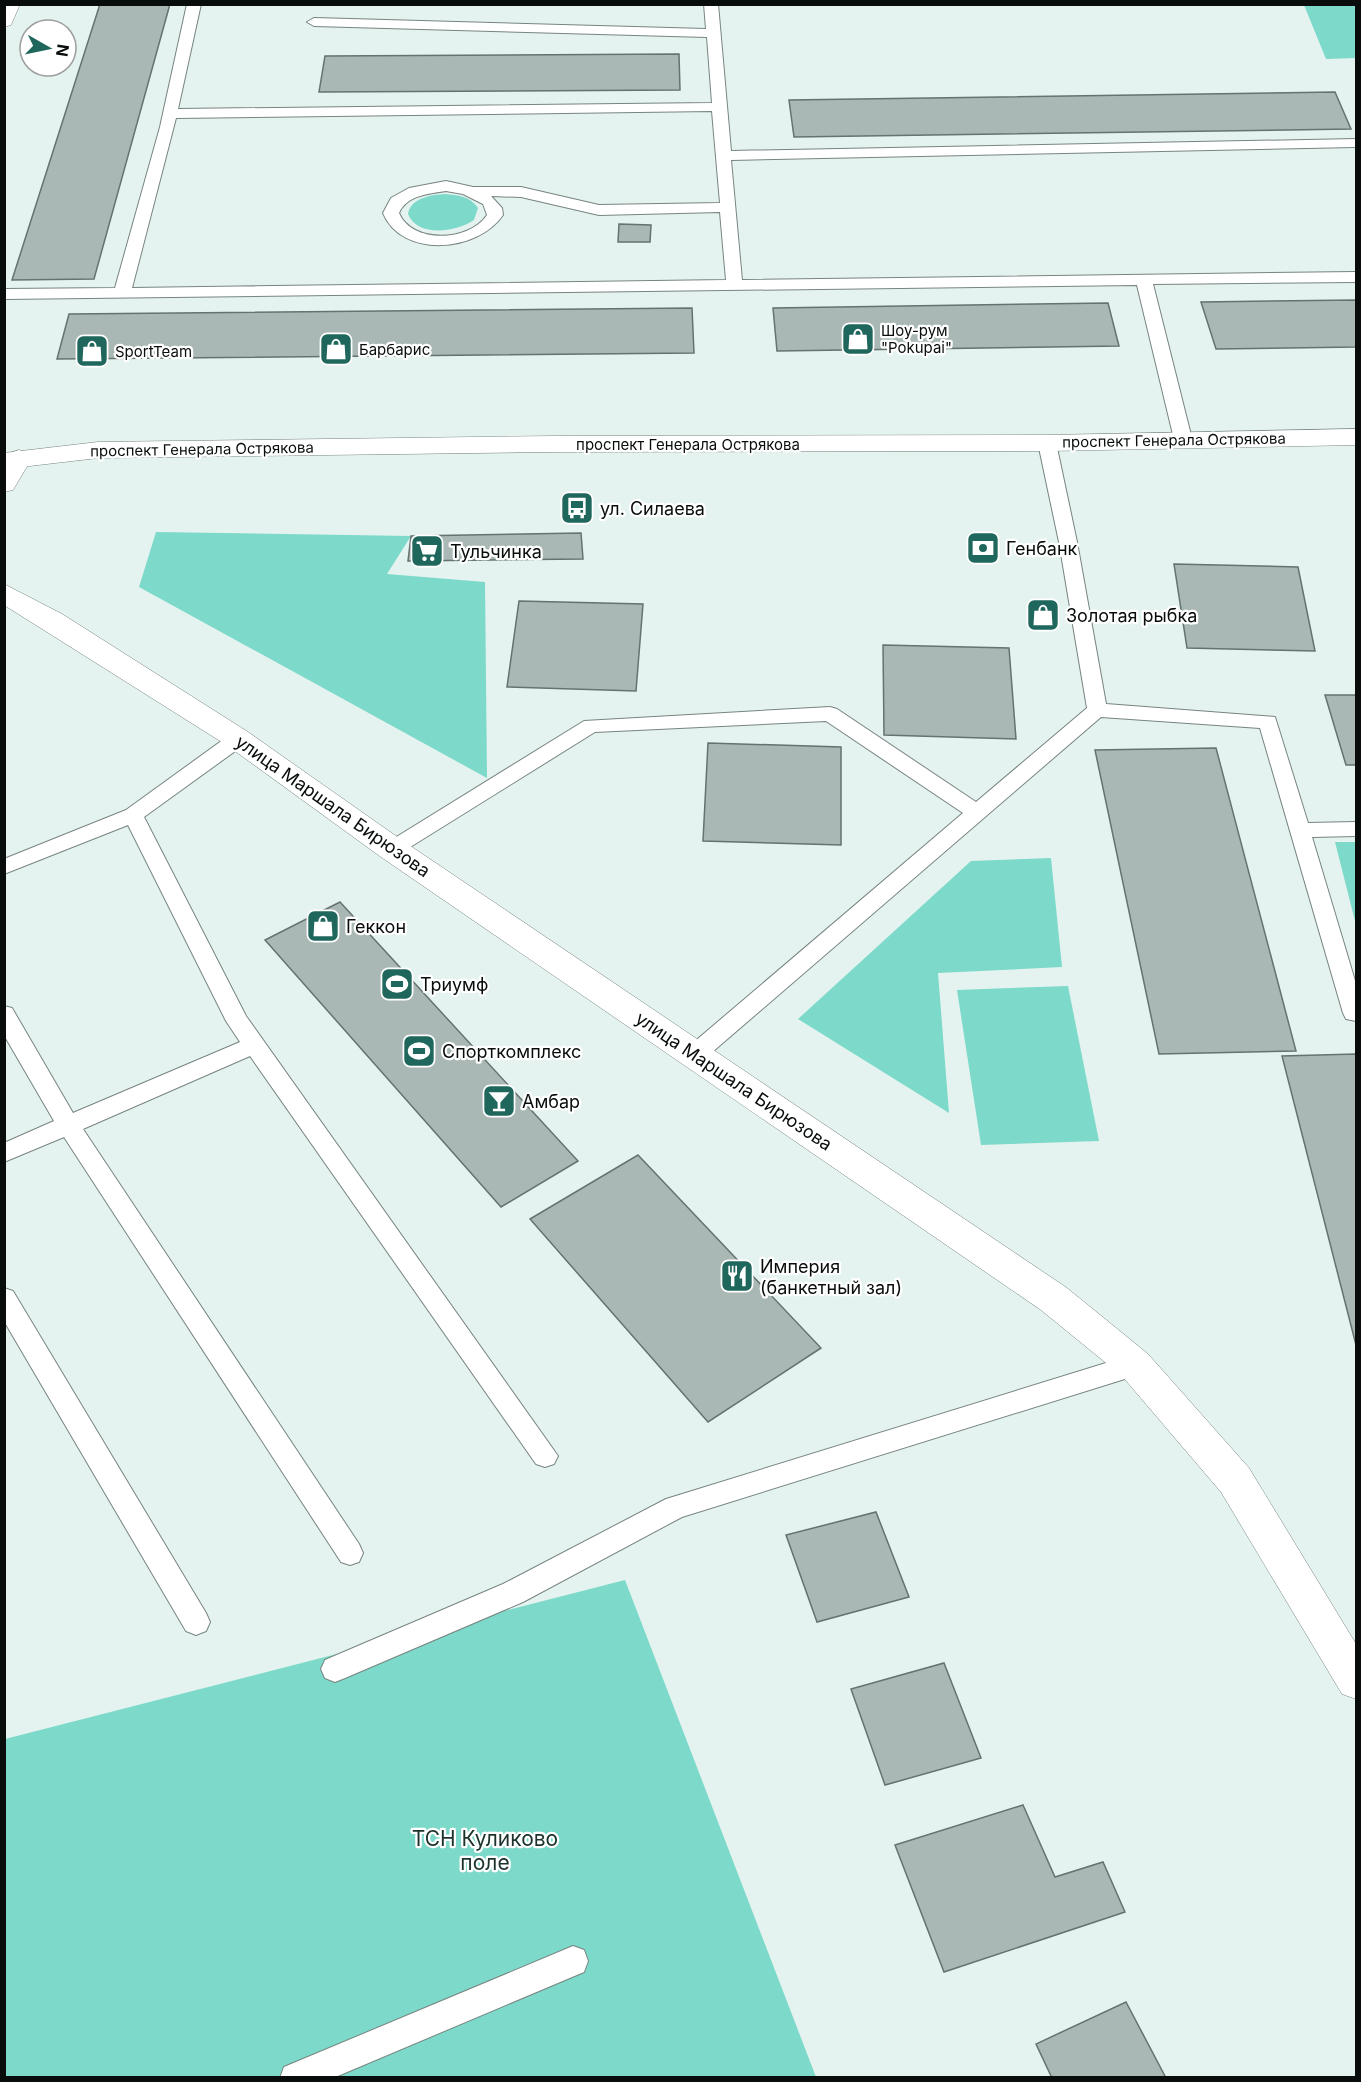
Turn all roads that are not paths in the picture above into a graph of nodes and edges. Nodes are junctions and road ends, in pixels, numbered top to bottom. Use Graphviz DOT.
graph roads {
  1 [pos="10,4"];
  2 [pos="194,4"];
  3 [pos="711,4"];
  4 [pos="4,21"];
  5 [pos="314,22"];
  6 [pos="713,33"];
  7 [pos="719,107"];
  8 [pos="170,114"];
  9 [pos="1356,143"];
  10 [pos="723,156"];
  11 [pos="476,191"];
  12 [pos="727,207"];
  13 [pos="1356,277"];
  14 [pos="1143,279"];
  15 [pos="734,284"];
  16 [pos="122,293"];
  17 [pos="4,294"];
  18 [pos="1356,437"];
  19 [pos="1183,439"];
  20 [pos="1047,443"];
  21 [pos="7,458"];
  22 [pos="4,484"];
  23 [pos="4,580"];
  24 [pos="4,593"];
  25 [pos="52,620"];
  26 [pos="1097,710"];
  27 [pos="238,740"];
  28 [pos="977,813"];
  29 [pos="133,815"];
  30 [pos="1356,829"];
  31 [pos="1300,830"];
  32 [pos="392,849"];
  33 [pos="4,867"];
  34 [pos="1356,1013"];
  35 [pos="4,1014"];
  36 [pos="254,1045"];
  37 [pos="695,1054"];
  38 [pos="68,1125"];
  39 [pos="4,1153"];
  40 [pos="4,1298"];
  41 [pos="1135,1365"];
  42 [pos="545,1456"];
  43 [pos="351,1553"];
  44 [pos="196,1622"];
  45 [pos="335,1669"];
  46 [pos="1356,1680"];
  47 [pos="573,1961"];
  48 [pos="294,2078"];
  1 -- 4 [label="main road"];
  2 -- 8 [label="lane"];
  3 -- 6 [label="lane"];
  5 -- 6 [label="lane"];
  6 -- 7 [label="lane"];
  7 -- 8 [label="lane"];
  7 -- 10 [label="lane"];
  8 -- 16 [label="lane"];
  9 -- 10 [label="lane"];
  10 -- 12 [label="lane"];
  11 -- 11 [label="lane"];
  11 -- 12 [label="lane"];
  12 -- 15 [label="lane"];
  13 -- 14 [label="lane"];
  14 -- 15 [label="lane"];
  14 -- 19 [label="lane"];
  15 -- 16 [label="lane"];
  16 -- 17 [label="lane"];
  18 -- 19 [label="main road, проспект Генерала Острякова"];
  19 -- 20 [label="main road, проспект Генерала Острякова"];
  20 -- 21 [label="main road, проспект Генерала Острякова"];
  20 -- 26 [label="lane"];
  21 -- 22 [label="main road"];
  23 -- 25 [label="main road"];
  24 -- 25 [label="main road, улица Маршала Бирюзова"];
  25 -- 27 [label="main road, улица Маршала Бирюзова"];
  26 -- 28 [label="lane"];
  26 -- 31 [label="lane"];
  27 -- 29 [label="lane"];
  27 -- 32 [label="main road, улица Маршала Бирюзова"];
  28 -- 32 [label="lane"];
  28 -- 37 [label="lane"];
  29 -- 33 [label="lane"];
  29 -- 36 [label="lane"];
  30 -- 31 [label="lane"];
  31 -- 34 [label="lane"];
  32 -- 37 [label="main road, улица Маршала Бирюзова"];
  35 -- 38 [label="lane"];
  36 -- 38 [label="lane"];
  36 -- 42 [label="lane"];
  37 -- 41 [label="main road, улица Маршала Бирюзова"];
  38 -- 39 [label="lane"];
  38 -- 43 [label="lane"];
  40 -- 44 [label="lane"];
  41 -- 45 [label="lane"];
  41 -- 46 [label="main road, улица Маршала Бирюзова"];
  47 -- 48 [label="lane"];
}
